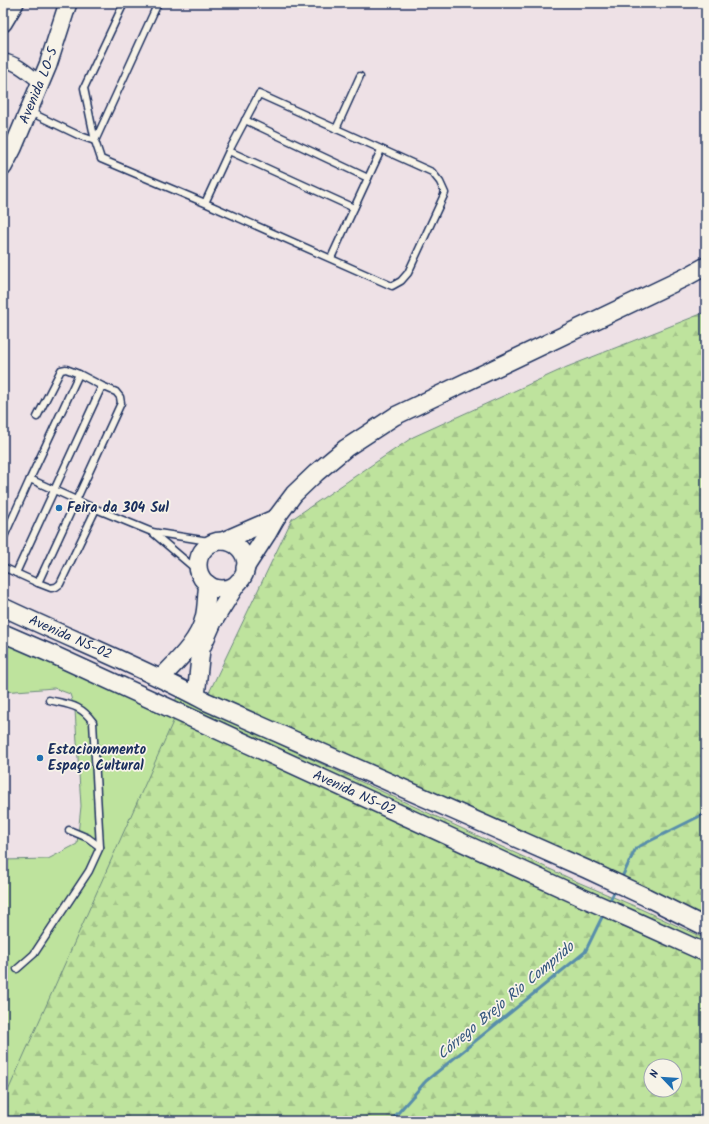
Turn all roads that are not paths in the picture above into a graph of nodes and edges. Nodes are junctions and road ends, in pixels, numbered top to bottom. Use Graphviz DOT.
graph roads {
  1 [pos="15,3"];
  2 [pos="68,3"];
  3 [pos="124,3"];
  4 [pos="158,3"];
  5 [pos="3,22"];
  6 [pos="3,60"];
  7 [pos="360,76"];
  8 [pos="41,83"];
  9 [pos="29,111"];
  10 [pos="245,120"];
  11 [pos="336,129"];
  12 [pos="95,141"];
  13 [pos="8,149"];
  14 [pos="229,150"];
  15 [pos="381,150"];
  16 [pos="3,166"];
  17 [pos="368,178"];
  18 [pos="205,203"];
  19 [pos="354,208"];
  20 [pos="332,258"];
  21 [pos="706,266"];
  22 [pos="79,374"];
  23 [pos="102,386"];
  24 [pos="37,417"];
  25 [pos="30,479"];
  26 [pos="54,490"];
  27 [pos="76,500"];
  28 [pos="96,509"];
  29 [pos="276,518"];
  30 [pos="152,532"];
  31 [pos="3,539"];
  32 [pos="219,541"];
  33 [pos="3,567"];
  34 [pos="16,573"];
  35 [pos="242,575"];
  36 [pos="204,578"];
  37 [pos="38,583"];
  38 [pos="3,607"];
  39 [pos="3,633"];
  40 [pos="162,678"];
  41 [pos="196,696"];
  42 [pos="49,700"];
  43 [pos="69,830"];
  44 [pos="100,847"];
  45 [pos="706,927"];
  46 [pos="706,953"];
  47 [pos="16,969"];
  1 -- 5 [label="street"];
  2 -- 8 [label="street, Avenida LO-5"];
  3 -- 12 [label="lane"];
  4 -- 12 [label="lane"];
  6 -- 8 [label="street"];
  7 -- 11 [label="lane"];
  8 -- 9 [label="street, Avenida LO-5"];
  9 -- 12 [label="lane"];
  9 -- 13 [label="street, Avenida LO-5"];
  10 -- 11 [label="lane"];
  10 -- 14 [label="lane"];
  10 -- 17 [label="lane"];
  11 -- 15 [label="lane"];
  12 -- 18 [label="lane"];
  13 -- 16 [label="street, Avenida LO-5"];
  14 -- 18 [label="lane"];
  14 -- 19 [label="lane"];
  15 -- 17 [label="lane"];
  15 -- 20 [label="lane"];
  17 -- 19 [label="lane"];
  18 -- 20 [label="lane"];
  19 -- 20 [label="lane"];
  21 -- 29 [label="street"];
  22 -- 23 [label="lane"];
  22 -- 24 [label="lane"];
  22 -- 25 [label="lane"];
  23 -- 26 [label="lane"];
  23 -- 27 [label="lane"];
  25 -- 26 [label="lane"];
  25 -- 31 [label="lane"];
  26 -- 27 [label="lane"];
  26 -- 34 [label="lane"];
  27 -- 28 [label="lane"];
  27 -- 37 [label="lane"];
  28 -- 30 [label="lane"];
  28 -- 37 [label="lane"];
  29 -- 32 [label="street"];
  29 -- 35 [label="street"];
  30 -- 32 [label="lane"];
  30 -- 36 [label="lane"];
  32 -- 35 [label="street"];
  32 -- 36 [label="street"];
  33 -- 34 [label="lane"];
  34 -- 37 [label="lane"];
  35 -- 36 [label="street"];
  35 -- 41 [label="street"];
  36 -- 40 [label="street"];
  38 -- 40 [label="street, Avenida NS-02"];
  39 -- 46 [label="street, Avenida NS-02"];
  40 -- 41 [label="street, Avenida NS-02"];
  41 -- 45 [label="street, Avenida NS-02"];
  42 -- 44 [label="lane"];
  43 -- 44 [label="lane"];
  44 -- 47 [label="lane"];
}
